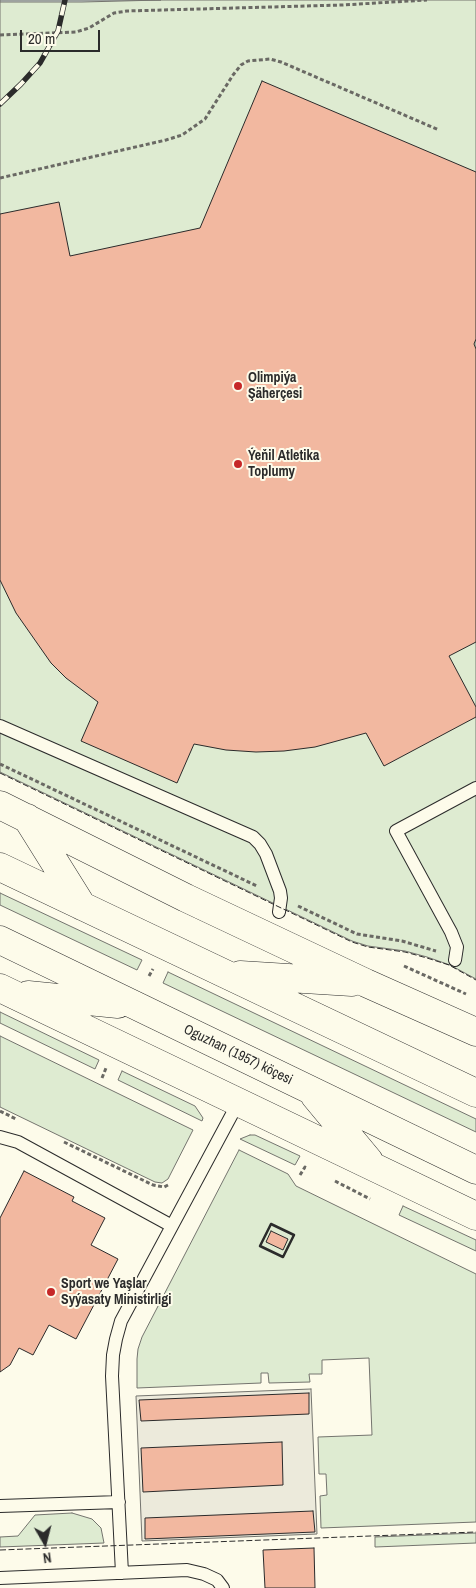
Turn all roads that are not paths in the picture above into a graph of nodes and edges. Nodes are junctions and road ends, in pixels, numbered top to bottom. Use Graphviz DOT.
graph roads {
  1 [pos="0,726"];
  2 [pos="476,788"];
  3 [pos="0,805"];
  4 [pos="26,818"];
  5 [pos="0,867"];
  6 [pos="82,906"];
  7 [pos="279,912"];
  8 [pos="0,940"];
  9 [pos="455,960"];
  10 [pos="224,974"];
  11 [pos="366,983"];
  12 [pos="5,991"];
  13 [pos="136,1006"];
  14 [pos="476,1032"];
  15 [pos="310,1089"];
  16 [pos="476,1093"];
  17 [pos="238,1104"];
  18 [pos="0,1138"];
  19 [pos="374,1167"];
  20 [pos="476,1170"];
  21 [pos="476,1216"];
  22 [pos="172,1226"];
  23 [pos="119,1502"];
  24 [pos="0,1506"];
  25 [pos="122,1573"];
  26 [pos="0,1578"];
  27 [pos="223,1588"];
  1 -- 7 [label="lane"];
  2 -- 9 [label="lane"];
  3 -- 4 [label="main road"];
  4 -- 6 [label="main road"];
  4 -- 11 [label="main road"];
  5 -- 6 [label="main road"];
  6 -- 10 [label="main road"];
  8 -- 13 [label="main road, Oguzhan (1957) köçesi"];
  10 -- 11 [label="main road"];
  10 -- 16 [label="main road"];
  11 -- 14 [label="main road"];
  12 -- 13 [label="main road"];
  12 -- 17 [label="main road"];
  13 -- 15 [label="main road, Oguzhan (1957) köçesi"];
  15 -- 19 [label="main road"];
  15 -- 20 [label="main road, Oguzhan (1957) köçesi"];
  17 -- 19 [label="main road"];
  17 -- 22 [label="lane"];
  18 -- 22 [label="lane"];
  19 -- 21 [label="main road"];
  22 -- 23 [label="lane"];
  23 -- 24 [label="lane"];
  23 -- 25 [label="lane"];
  25 -- 26 [label="lane"];
  25 -- 27 [label="lane"];
}
